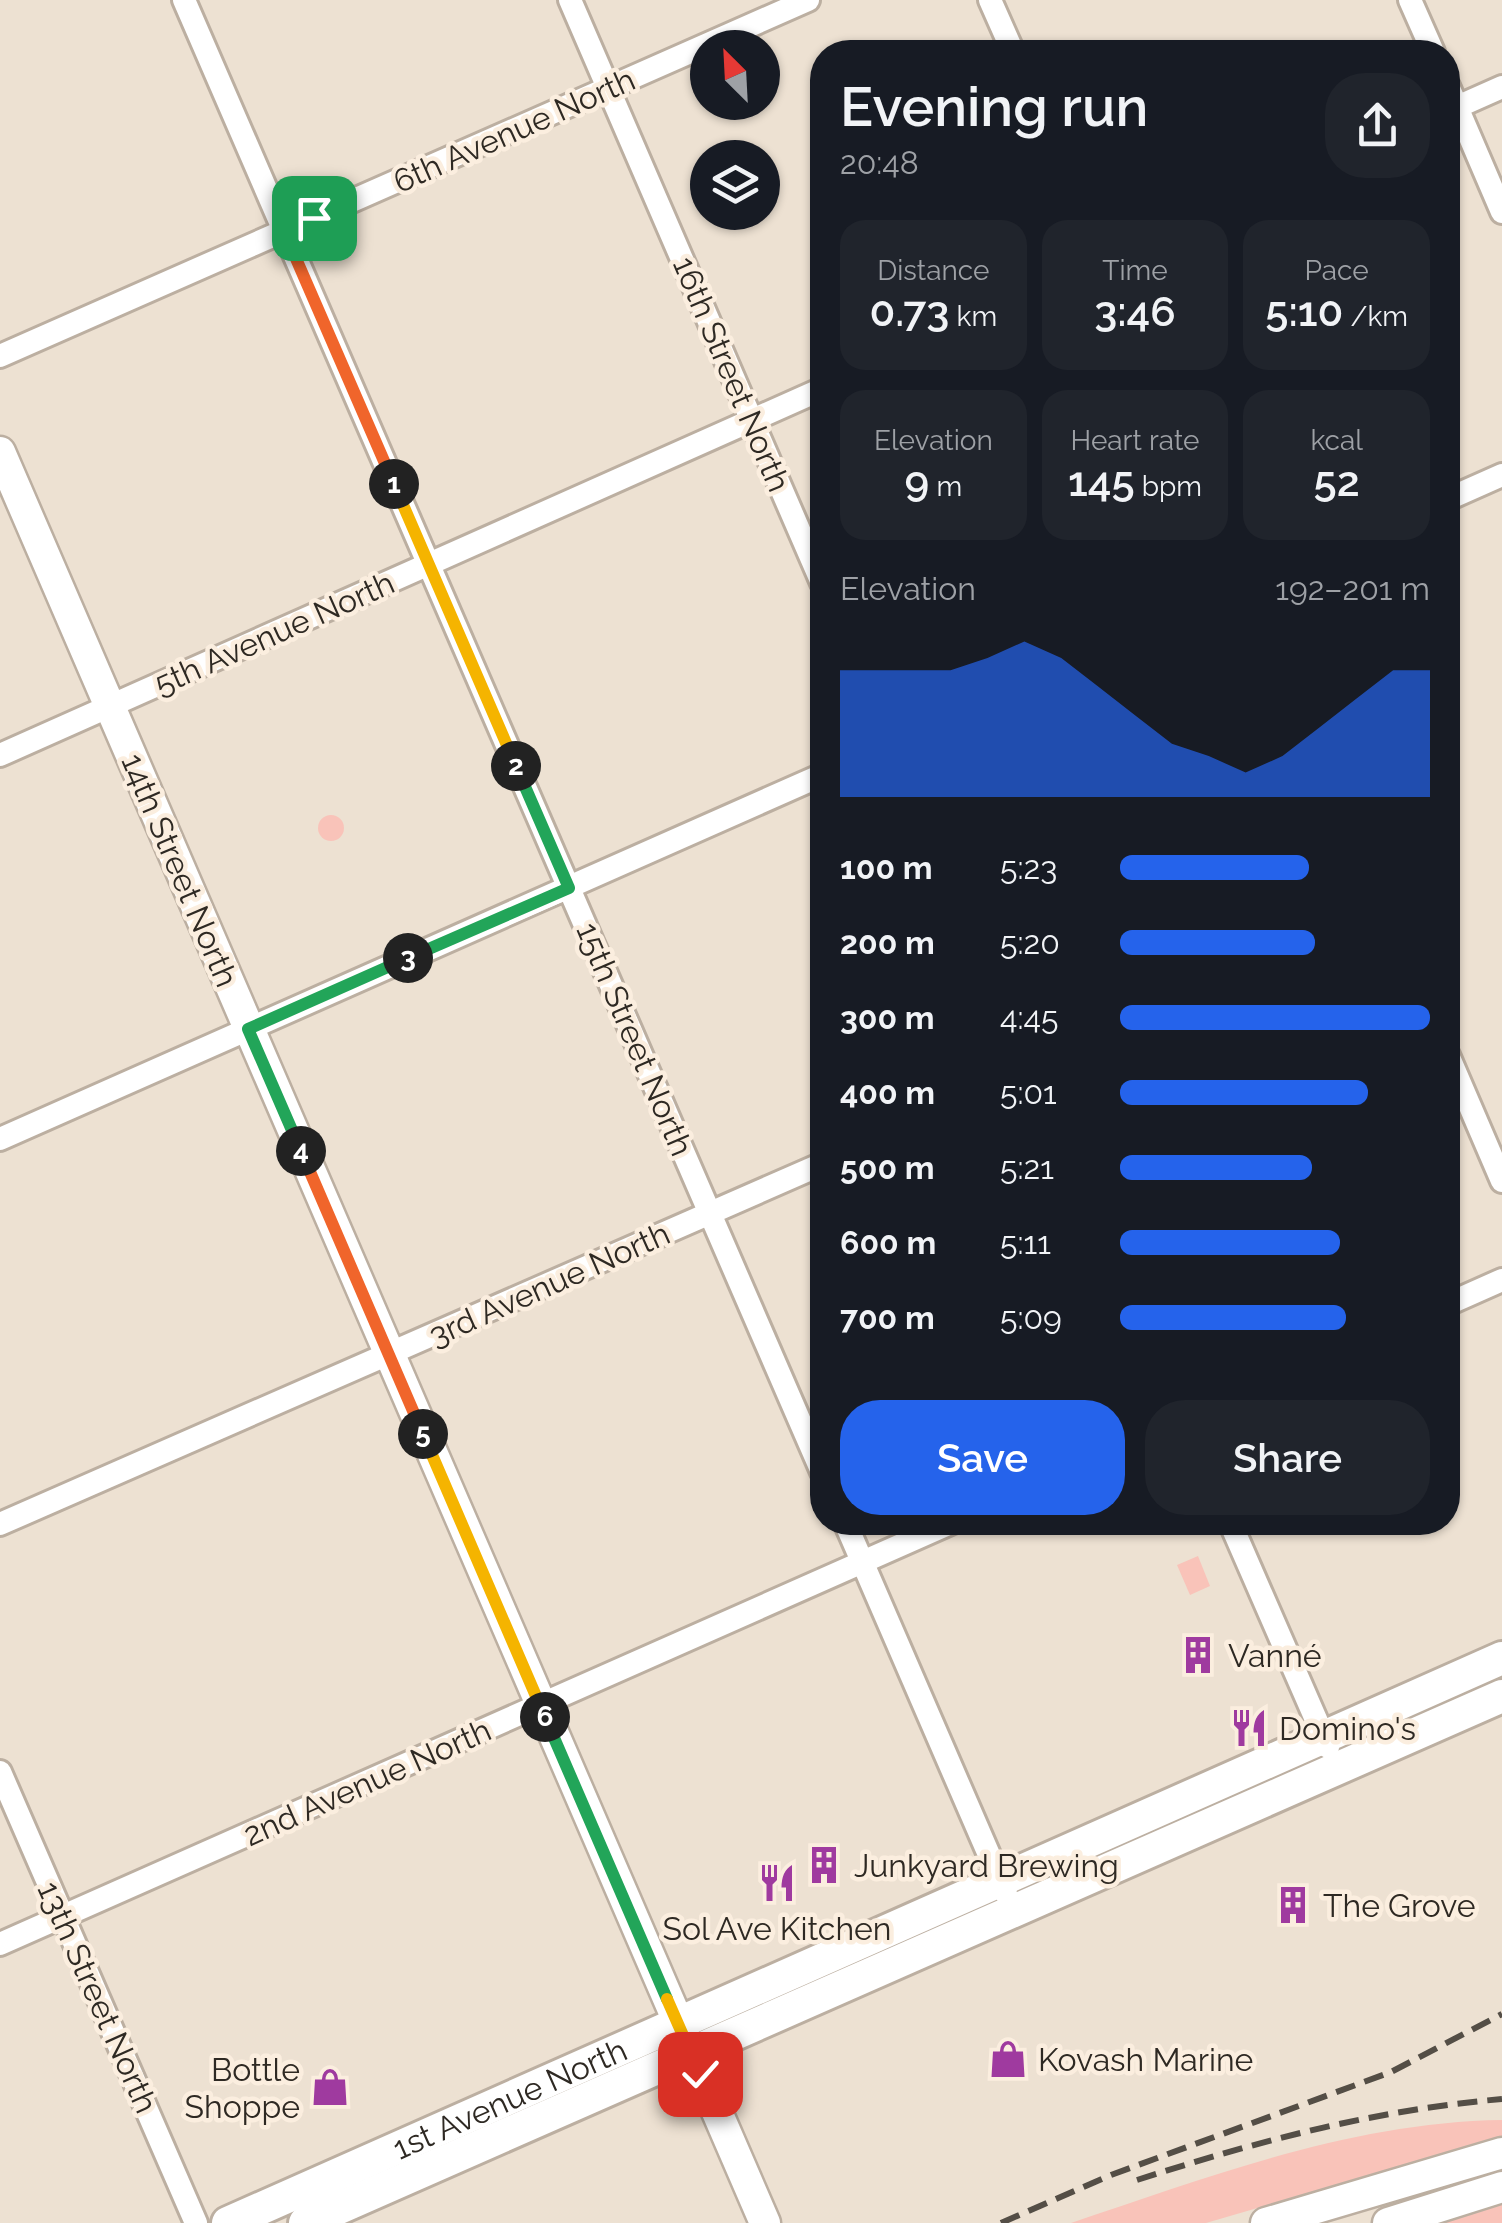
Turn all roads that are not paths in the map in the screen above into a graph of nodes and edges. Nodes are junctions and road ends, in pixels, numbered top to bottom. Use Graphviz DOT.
graph roads {
  1 [pos="184,0"];
  2 [pos="570,0"];
  3 [pos="808,0"];
  4 [pos="990,0"];
  5 [pos="1410,0"];
  6 [pos="1008,40"];
  7 [pos="1428,40"];
  8 [pos="1502,87"];
  9 [pos="608,88"];
  10 [pos="1460,99"];
  11 [pos="1460,123"];
  12 [pos="1502,212"];
  13 [pos="284,231"];
  14 [pos="0,356"];
  15 [pos="810,394"];
  16 [pos="752,420"];
  17 [pos="0,452"];
  18 [pos="1502,474"];
  19 [pos="1460,493"];
  20 [pos="810,554"];
  21 [pos="429,564"];
  22 [pos="109,706"];
  23 [pos="0,754"];
  24 [pos="810,780"];
  25 [pos="569,888"];
  26 [pos="248,1029"];
  27 [pos="1460,1083"];
  28 [pos="0,1139"];
  29 [pos="810,1169"];
  30 [pos="1502,1181"];
  31 [pos="710,1213"];
  32 [pos="1502,1280"];
  33 [pos="1460,1299"];
  34 [pos="389,1354"];
  35 [pos="810,1444"];
  36 [pos="0,1524"];
  37 [pos="850,1535"];
  38 [pos="924,1535"];
  39 [pos="1236,1535"];
  40 [pos="862,1563"];
  41 [pos="1502,1658"];
  42 [pos="1502,1696"];
  43 [pos="540,1705"];
  44 [pos="1323,1736"];
  45 [pos="1338,1768"];
  46 [pos="0,1772"];
  47 [pos="999,1879"];
  48 [pos="1013,1911"];
  49 [pos="63,1916"];
  50 [pos="0,1944"];
  51 [pos="684,2039"];
  52 [pos="1502,2153"];
  53 [pos="1502,2187"];
  54 [pos="196,2223"];
  55 [pos="228,2223"];
  56 [pos="305,2223"];
  57 [pos="765,2223"];
  58 [pos="1266,2223"];
  59 [pos="1388,2223"];
  1 -- 13 [label="street, 15th Street North"];
  2 -- 9 [label="street, 16th Street North"];
  3 -- 9 [label="street, 6th Avenue North"];
  4 -- 6 [label="street"];
  5 -- 7 [label="street"];
  8 -- 10 [label="street"];
  9 -- 13 [label="street, 6th Avenue North"];
  9 -- 16 [label="street, 16th Street North"];
  11 -- 12 [label="street"];
  13 -- 14 [label="street, 6th Avenue North"];
  13 -- 21 [label="street, 15th Street North"];
  15 -- 16 [label="street, 5th Avenue North"];
  16 -- 20 [label="street, 16th Street North"];
  16 -- 21 [label="street, 5th Avenue North"];
  17 -- 22 [label="street, 14th Street North"];
  18 -- 19 [label="street"];
  21 -- 22 [label="street, 5th Avenue North"];
  21 -- 25 [label="street, 15th Street North"];
  22 -- 23 [label="street, 5th Avenue North"];
  22 -- 26 [label="street, 14th Street North"];
  24 -- 25 [label="street"];
  25 -- 26 [label="street"];
  25 -- 31 [label="street, 15th Street North"];
  26 -- 28 [label="street"];
  26 -- 34 [label="street, 14th Street North"];
  27 -- 30 [label="street"];
  29 -- 31 [label="street, 3rd Avenue North"];
  31 -- 34 [label="street, 3rd Avenue North"];
  31 -- 35 [label="street, 15th Street North"];
  32 -- 33 [label="street"];
  34 -- 36 [label="street, 3rd Avenue North"];
  34 -- 43 [label="street, 14th Street North"];
  37 -- 40 [label="street"];
  38 -- 40 [label="street, 2nd Avenue North"];
  39 -- 44 [label="street"];
  40 -- 43 [label="street, 2nd Avenue North"];
  40 -- 47 [label="street"];
  41 -- 44 [label="main road, 1st Avenue North"];
  42 -- 45 [label="main road, 1st Avenue North"];
  43 -- 49 [label="street, 2nd Avenue North"];
  43 -- 51 [label="street, 14th Street North"];
  44 -- 45 [label="street"];
  44 -- 47 [label="main road, 1st Avenue North"];
  45 -- 48 [label="main road, 1st Avenue North"];
  46 -- 49 [label="street, 13th Street North"];
  47 -- 48 [label="street"];
  47 -- 51 [label="main road, 1st Avenue North"];
  48 -- 51 [label="main road, 1st Avenue North"];
  49 -- 50 [label="street, 2nd Avenue North"];
  49 -- 54 [label="street, 13th Street North"];
  51 -- 55 [label="main road, 1st Avenue North"];
  51 -- 56 [label="main road, 1st Avenue North"];
  51 -- 57 [label="street, 14th Street North"];
  52 -- 58 [label="street"];
  53 -- 59 [label="street"];
}
